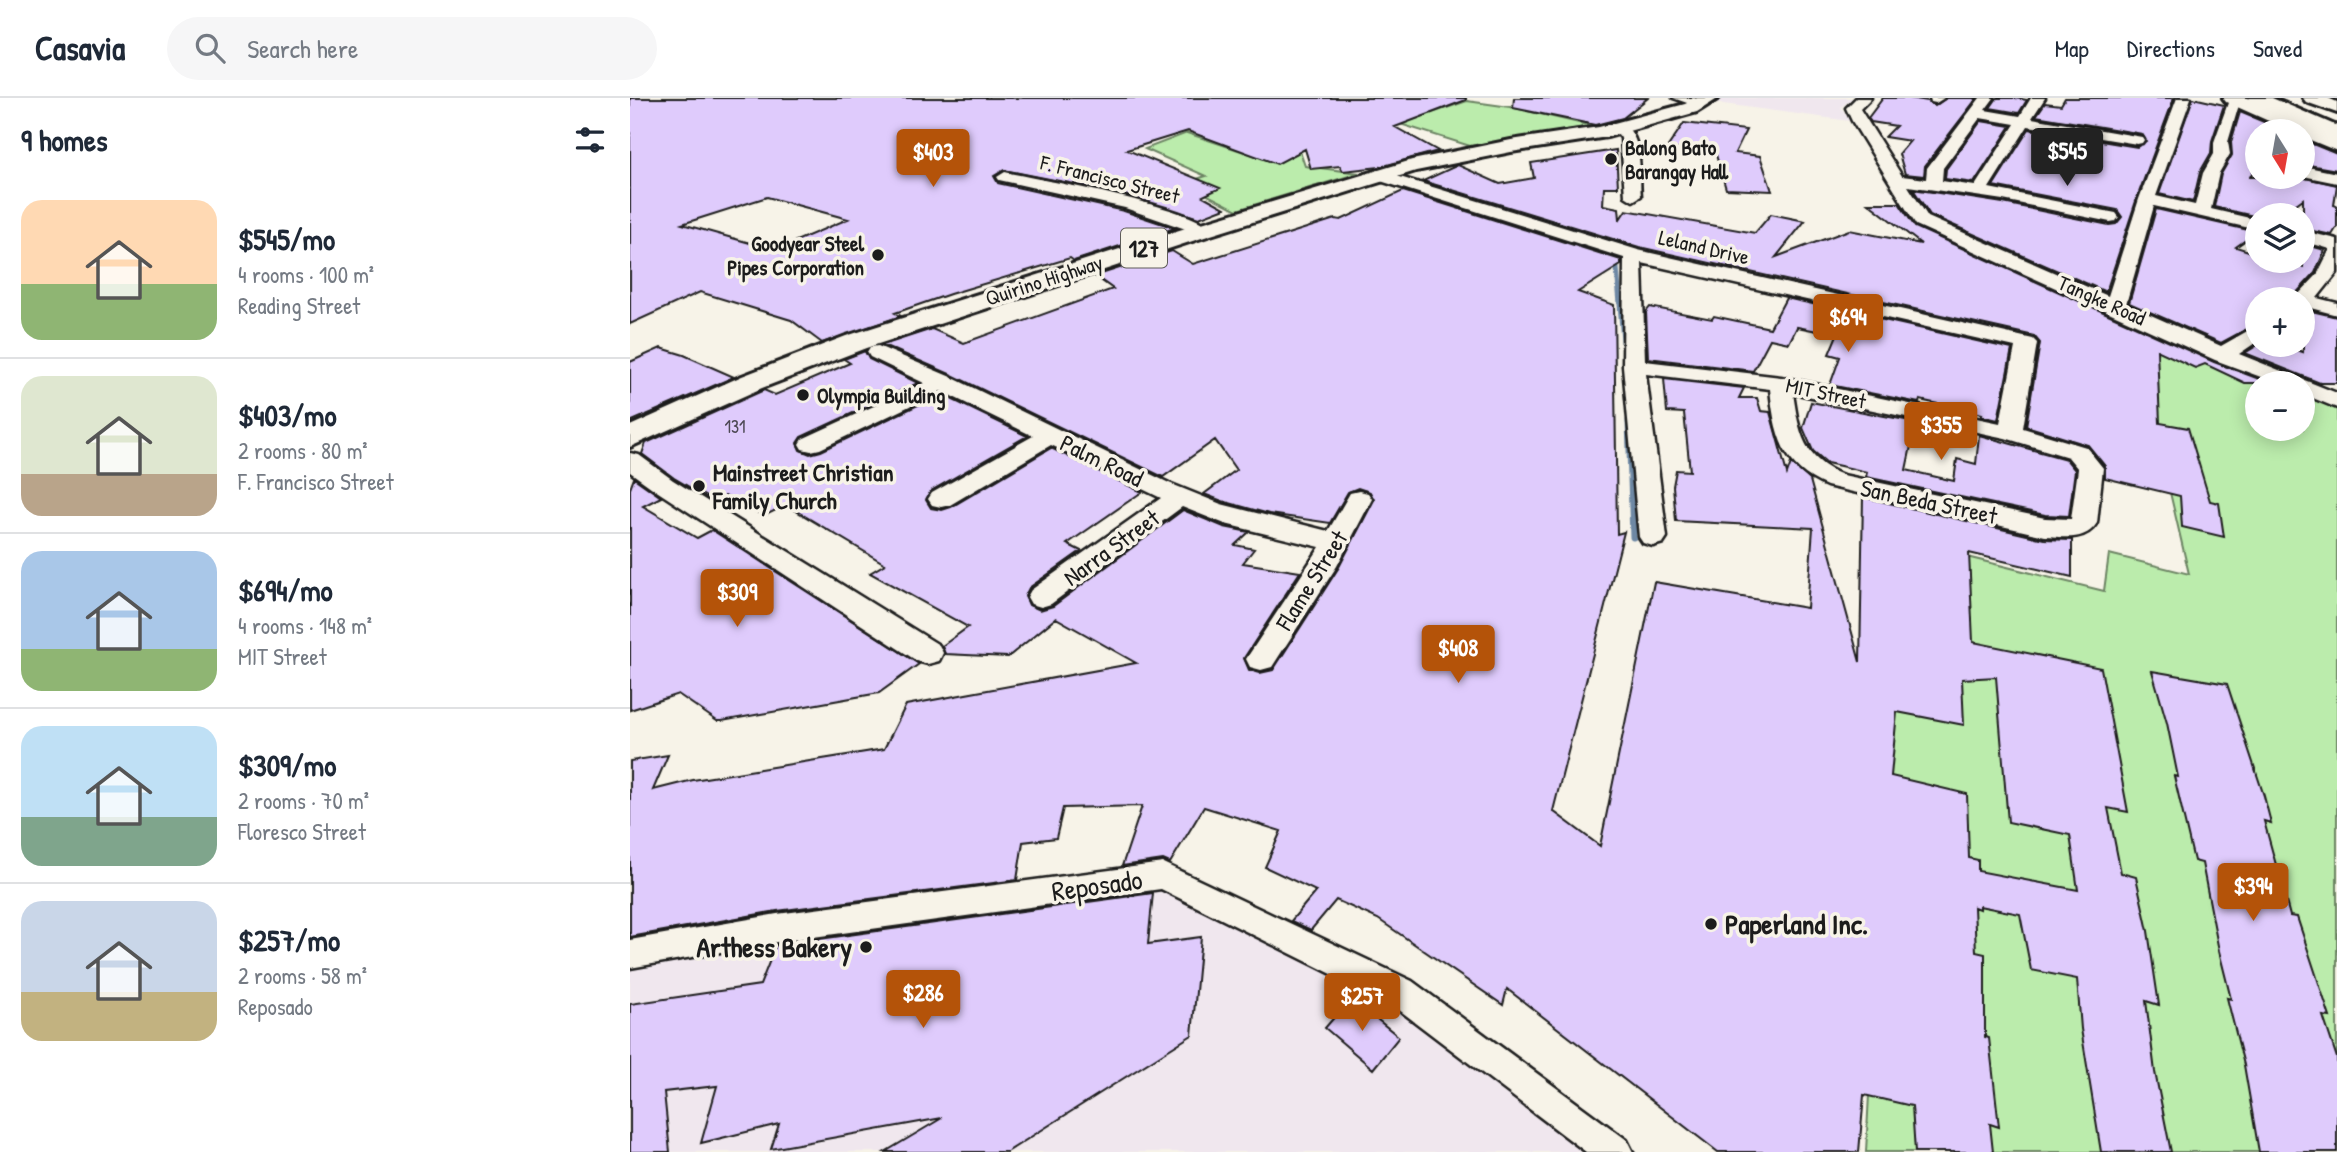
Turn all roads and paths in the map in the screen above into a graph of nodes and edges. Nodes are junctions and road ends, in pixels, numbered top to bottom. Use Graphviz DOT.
graph roads {
  1 [pos="1710,98"];
  2 [pos="1864,98"];
  3 [pos="1987,98"];
  4 [pos="2038,98"];
  5 [pos="2184,98"];
  6 [pos="2257,98"];
  7 [pos="2263,98"];
  8 [pos="2281,98"];
  9 [pos="2287,98"];
  10 [pos="2312,98"];
  11 [pos="2234,99"];
  12 [pos="1684,102"];
  13 [pos="2337,108"];
  14 [pos="1976,113"];
  15 [pos="2023,120"];
  16 [pos="2337,120"];
  17 [pos="1620,128"];
  18 [pos="2337,132"];
  19 [pos="2137,140"];
  20 [pos="2337,145"];
  21 [pos="2315,173"];
  22 [pos="1377,175"];
  23 [pos="1005,177"];
  24 [pos="2337,178"];
  25 [pos="1895,180"];
  26 [pos="1934,183"];
  27 [pos="1980,190"];
  28 [pos="1633,197"];
  29 [pos="2147,199"];
  30 [pos="2202,212"];
  31 [pos="2110,217"];
  32 [pos="2245,222"];
  33 [pos="1203,230"];
  34 [pos="2315,239"];
  35 [pos="2337,245"];
  36 [pos="2337,251"];
  37 [pos="1633,255"];
  38 [pos="2315,288"];
  39 [pos="2315,303"];
  40 [pos="2115,306"];
  41 [pos="2337,309"];
  42 [pos="2245,340"];
  43 [pos="878,352"];
  44 [pos="2223,355"];
  45 [pos="1634,366"];
  46 [pos="2265,371"];
  47 [pos="943,382"];
  48 [pos="1781,384"];
  49 [pos="2315,391"];
  50 [pos="2337,401"];
  51 [pos="2010,432"];
  52 [pos="1051,435"];
  53 [pos="630,438"];
  54 [pos="811,444"];
  55 [pos="630,460"];
  56 [pos="2091,468"];
  57 [pos="1180,496"];
  58 [pos="941,499"];
  59 [pos="1359,499"];
  60 [pos="1653,537"];
  61 [pos="1336,542"];
  62 [pos="1041,597"];
  63 [pos="928,653"];
  64 [pos="1261,659"];
  65 [pos="630,954"];
  66 [pos="1615,1152"];
  1 -- 12 [label="main road, Quirino Highway / 127"];
  2 -- 25 [label="street"];
  3 -- 14 [label="street"];
  4 -- 15 [label="street"];
  5 -- 29 [label="street"];
  6 -- 18 [label="main road"];
  7 -- 18 [label="main road"];
  8 -- 16 [label="main road"];
  9 -- 16 [label="main road"];
  10 -- 13 [label="main road"];
  11 -- 20 [label="main road"];
  11 -- 30 [label="street"];
  12 -- 17 [label="main road, Quirino Highway / 127"];
  14 -- 15 [label="street"];
  14 -- 26 [label="street"];
  15 -- 19 [label="street"];
  15 -- 27 [label="street"];
  17 -- 22 [label="main road, Quirino Highway / 127"];
  17 -- 28 [label="street"];
  21 -- 24 [label="street"];
  22 -- 33 [label="main road, Quirino Highway / 127"];
  22 -- 37 [label="street, Leland Drive"];
  23 -- 33 [label="street, F. Francisco Street"];
  25 -- 26 [label="street"];
  25 -- 40 [label="street, Tangke Road"];
  26 -- 27 [label="street"];
  27 -- 31 [label="street"];
  29 -- 30 [label="street"];
  29 -- 40 [label="street"];
  30 -- 32 [label="street"];
  33 -- 53 [label="main road, Quirino Highway / 127"];
  34 -- 35 [label="street"];
  36 -- 38 [label="street"];
  37 -- 45 [label="street"];
  37 -- 51 [label="street, Leland Drive"];
  39 -- 41 [label="street"];
  40 -- 44 [label="street, Tangke Road"];
  42 -- 44 [label="street"];
  43 -- 47 [label="street, Palm Road"];
  44 -- 46 [label="street, Tangke Road"];
  45 -- 48 [label="street, MIT Street"];
  45 -- 60 [label="street"];
  47 -- 52 [label="street, Palm Road"];
  47 -- 54 [label="street"];
  48 -- 51 [label="street, MIT Street"];
  48 -- 56 [label="street, San Beda Street"];
  49 -- 50 [label="street"];
  51 -- 56 [label="street, MIT Street"];
  52 -- 57 [label="street, Palm Road"];
  52 -- 58 [label="street"];
  55 -- 63 [label="street"];
  57 -- 61 [label="street, Palm Road"];
  57 -- 62 [label="street, Narra Street"];
  59 -- 61 [label="street, Flame Street"];
  61 -- 64 [label="street, Flame Street"];
  65 -- 66 [label="street, Reposado"];
}
